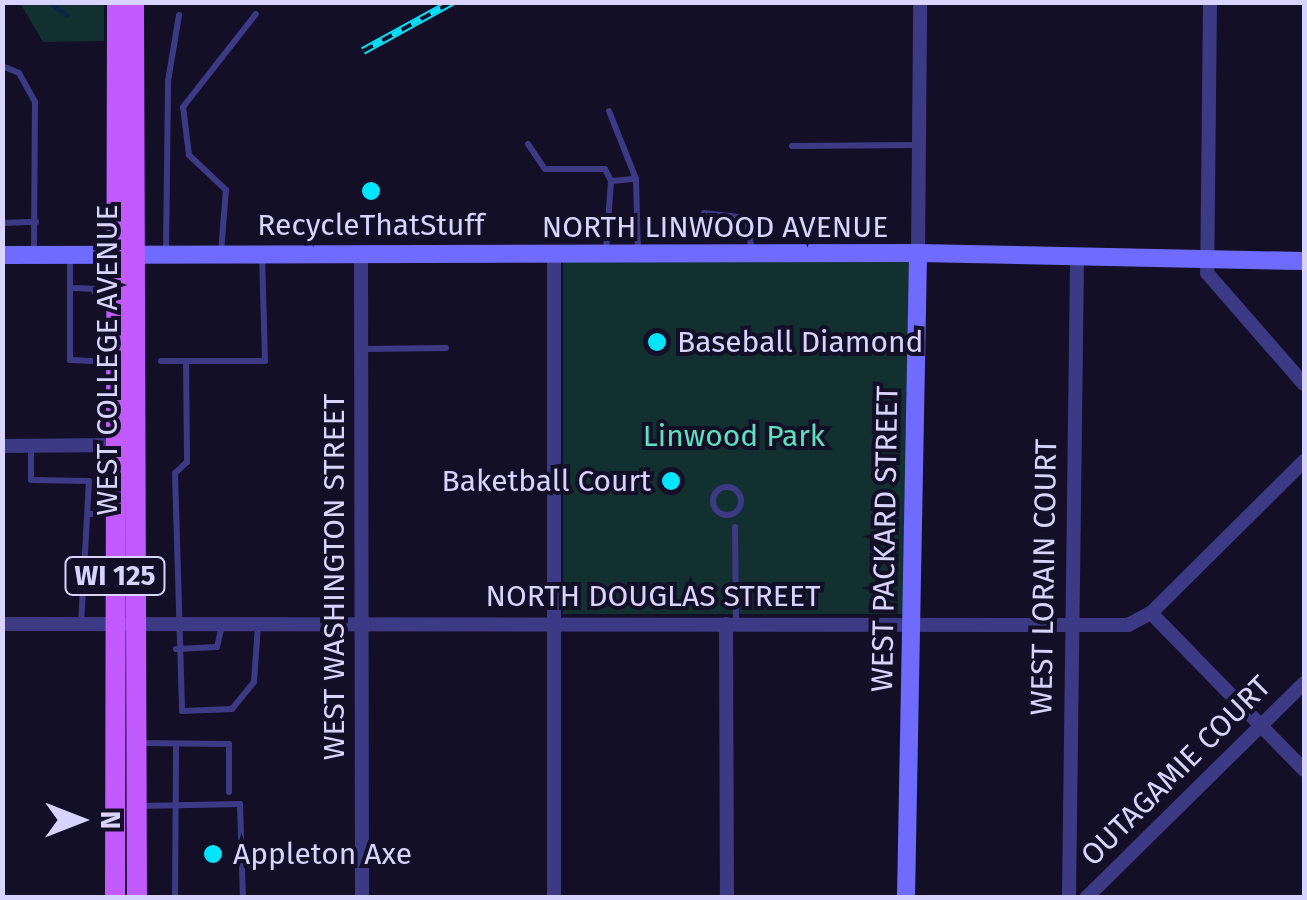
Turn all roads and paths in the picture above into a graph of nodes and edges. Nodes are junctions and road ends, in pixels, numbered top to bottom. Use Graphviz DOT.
graph roads {
  1 [pos="117,2"];
  2 [pos="134,2"];
  3 [pos="920,2"];
  4 [pos="1210,2"];
  5 [pos="179,14"];
  6 [pos="256,14"];
  7 [pos="2,66"];
  8 [pos="609,111"];
  9 [pos="528,144"];
  10 [pos="919,145"];
  11 [pos="792,146"];
  12 [pos="636,178"];
  13 [pos="611,181"];
  14 [pos="704,212"];
  15 [pos="36,222"];
  16 [pos="2,223"];
  17 [pos="34,254"];
  18 [pos="70,254"];
  19 [pos="126,254"];
  20 [pos="166,254"];
  21 [pos="221,254"];
  22 [pos="554,254"];
  23 [pos="606,254"];
  24 [pos="638,254"];
  25 [pos="752,254"];
  26 [pos="918,254"];
  27 [pos="2,255"];
  28 [pos="262,255"];
  29 [pos="361,256"];
  30 [pos="1077,258"];
  31 [pos="1206,260"];
  32 [pos="1304,261"];
  33 [pos="70,288"];
  34 [pos="115,305"];
  35 [pos="446,348"];
  36 [pos="361,349"];
  37 [pos="186,360"];
  38 [pos="161,361"];
  39 [pos="115,362"];
  40 [pos="1304,384"];
  41 [pos="137,398"];
  42 [pos="114,445"];
  43 [pos="137,445"];
  44 [pos="2,446"];
  45 [pos="31,446"];
  46 [pos="1304,461"];
  47 [pos="739,509"];
  48 [pos="88,514"];
  49 [pos="115,514"];
  50 [pos="727,516"];
  51 [pos="735,527"];
  52 [pos="1151,613"];
  53 [pos="910,622"];
  54 [pos="137,623"];
  55 [pos="362,623"];
  56 [pos="2,624"];
  57 [pos="81,624"];
  58 [pos="115,624"];
  59 [pos="176,624"];
  60 [pos="222,624"];
  61 [pos="258,624"];
  62 [pos="554,624"];
  63 [pos="731,624"];
  64 [pos="1071,624"];
  65 [pos="176,648"];
  66 [pos="1304,683"];
  67 [pos="1261,726"];
  68 [pos="138,743"];
  69 [pos="176,744"];
  70 [pos="1304,770"];
  71 [pos="229,792"];
  72 [pos="137,806"];
  73 [pos="175,806"];
  74 [pos="115,898"];
  75 [pos="137,898"];
  76 [pos="175,898"];
  77 [pos="242,898"];
  78 [pos="362,898"];
  79 [pos="554,898"];
  80 [pos="727,898"];
  81 [pos="906,898"];
  82 [pos="1070,898"];
  83 [pos="1086,898"];
  1 -- 19 [label="main road, WEST COLLEGE AVENUE / WI 125"];
  2 -- 19 [label="main road, WEST COLLEGE AVENUE / WI 125"];
  3 -- 10 [label="street, WEST PACKARD STREET"];
  4 -- 31 [label="street"];
  5 -- 20 [label="lane"];
  6 -- 21 [label="lane"];
  7 -- 15 [label="lane"];
  8 -- 12 [label="lane"];
  9 -- 13 [label="lane"];
  10 -- 11 [label="lane"];
  10 -- 26 [label="street, WEST PACKARD STREET"];
  12 -- 13 [label="lane"];
  12 -- 24 [label="lane"];
  13 -- 23 [label="lane"];
  14 -- 25 [label="lane"];
  15 -- 16 [label="lane"];
  15 -- 17 [label="lane"];
  17 -- 18 [label="street, NORTH LINWOOD AVENUE"];
  17 -- 27 [label="street, NORTH LINWOOD AVENUE"];
  18 -- 19 [label="street, NORTH LINWOOD AVENUE"];
  18 -- 33 [label="lane"];
  19 -- 20 [label="street, NORTH LINWOOD AVENUE"];
  19 -- 34 [label="main road, WEST COLLEGE AVENUE / WI 125"];
  19 -- 41 [label="main road, WEST COLLEGE AVENUE / WI 125"];
  20 -- 21 [label="street, NORTH LINWOOD AVENUE"];
  21 -- 28 [label="street, NORTH LINWOOD AVENUE"];
  22 -- 23 [label="street, NORTH LINWOOD AVENUE"];
  22 -- 29 [label="street, NORTH LINWOOD AVENUE"];
  22 -- 62 [label="street"];
  23 -- 24 [label="street, NORTH LINWOOD AVENUE"];
  24 -- 25 [label="street, NORTH LINWOOD AVENUE"];
  25 -- 26 [label="street, NORTH LINWOOD AVENUE"];
  26 -- 30 [label="street, NORTH LINWOOD AVENUE"];
  26 -- 53 [label="street, WEST PACKARD STREET"];
  28 -- 29 [label="street, NORTH LINWOOD AVENUE"];
  28 -- 37 [label="lane"];
  29 -- 36 [label="street, WEST WASHINGTON STREET"];
  30 -- 31 [label="street, NORTH LINWOOD AVENUE"];
  30 -- 64 [label="street, WEST LORAIN COURT"];
  31 -- 32 [label="street, NORTH LINWOOD AVENUE"];
  31 -- 40 [label="street"];
  33 -- 34 [label="lane"];
  33 -- 39 [label="lane"];
  34 -- 39 [label="main road, WEST COLLEGE AVENUE / WI 125"];
  35 -- 36 [label="lane"];
  36 -- 55 [label="street, WEST WASHINGTON STREET"];
  37 -- 38 [label="lane"];
  37 -- 59 [label="lane"];
  39 -- 41 [label="main road"];
  39 -- 42 [label="main road, WEST COLLEGE AVENUE / WI 125"];
  41 -- 43 [label="main road, WEST COLLEGE AVENUE / WI 125"];
  42 -- 43 [label="street"];
  42 -- 45 [label="street"];
  42 -- 49 [label="main road, WEST COLLEGE AVENUE / WI 125"];
  43 -- 54 [label="main road, WEST COLLEGE AVENUE / WI 125"];
  44 -- 45 [label="street"];
  45 -- 48 [label="lane"];
  46 -- 52 [label="street"];
  47 -- 50 [label="lane"];
  47 -- 50 [label="lane"];
  47 -- 51 [label="lane"];
  48 -- 49 [label="lane"];
  48 -- 57 [label="lane"];
  49 -- 58 [label="main road, WEST COLLEGE AVENUE / WI 125"];
  50 -- 51 [label="lane"];
  51 -- 63 [label="lane"];
  52 -- 64 [label="street, NORTH DOUGLAS STREET"];
  52 -- 67 [label="street"];
  53 -- 63 [label="street, NORTH DOUGLAS STREET"];
  53 -- 64 [label="street, NORTH DOUGLAS STREET"];
  53 -- 81 [label="street, WEST PACKARD STREET"];
  54 -- 58 [label="street, NORTH DOUGLAS STREET"];
  54 -- 59 [label="street, NORTH DOUGLAS STREET"];
  54 -- 68 [label="main road, WEST COLLEGE AVENUE / WI 125"];
  55 -- 61 [label="street, NORTH DOUGLAS STREET"];
  55 -- 62 [label="street, NORTH DOUGLAS STREET"];
  55 -- 78 [label="street, WEST WASHINGTON STREET"];
  56 -- 57 [label="street, NORTH DOUGLAS STREET"];
  57 -- 58 [label="street, NORTH DOUGLAS STREET"];
  58 -- 74 [label="main road, WEST COLLEGE AVENUE / WI 125"];
  59 -- 60 [label="street, NORTH DOUGLAS STREET"];
  59 -- 65 [label="lane"];
  60 -- 61 [label="street, NORTH DOUGLAS STREET"];
  60 -- 65 [label="lane"];
  61 -- 65 [label="lane"];
  62 -- 63 [label="street, NORTH DOUGLAS STREET"];
  62 -- 79 [label="street"];
  63 -- 80 [label="street"];
  64 -- 82 [label="street, WEST LORAIN COURT"];
  66 -- 67 [label="street, OUTAGAMIE COURT"];
  67 -- 70 [label="street"];
  67 -- 83 [label="street, OUTAGAMIE COURT"];
  68 -- 69 [label="lane"];
  68 -- 72 [label="main road, WEST COLLEGE AVENUE / WI 125"];
  69 -- 71 [label="lane"];
  69 -- 73 [label="lane"];
  72 -- 73 [label="lane"];
  72 -- 75 [label="main road, WEST COLLEGE AVENUE / WI 125"];
  73 -- 76 [label="lane"];
  73 -- 77 [label="lane"];
}
